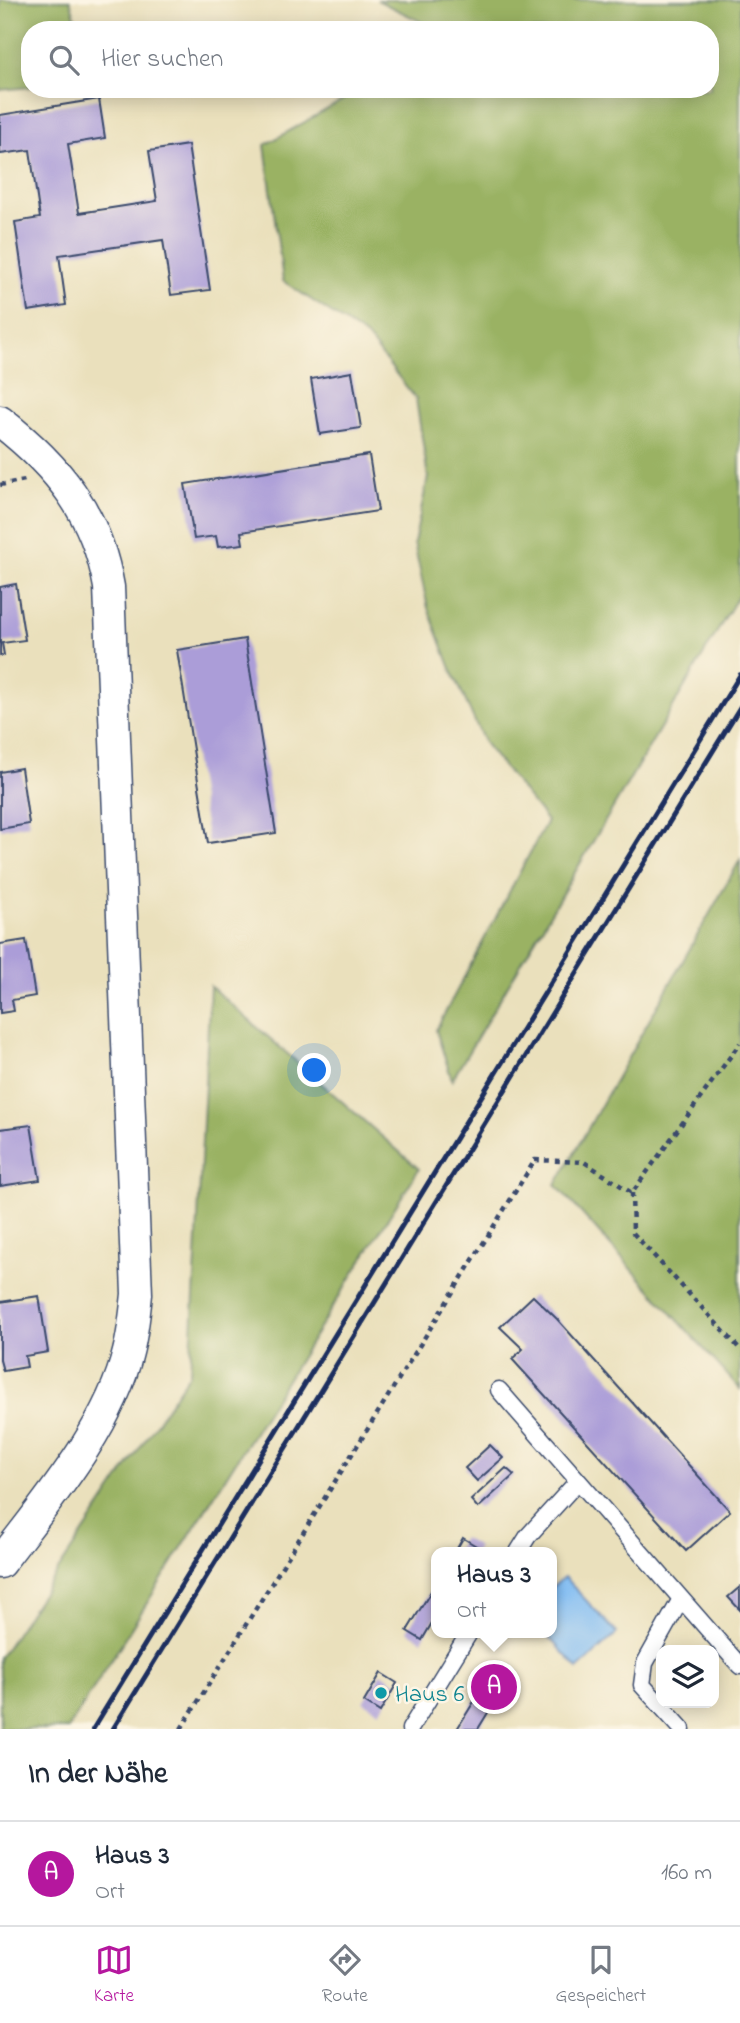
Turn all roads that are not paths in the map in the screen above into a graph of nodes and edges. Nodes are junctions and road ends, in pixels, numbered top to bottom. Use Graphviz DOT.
graph roads {
  1 [pos="0,421"];
  2 [pos="499,1391"];
  3 [pos="578,1481"];
  4 [pos="521,1547"];
  5 [pos="0,1563"];
  6 [pos="681,1599"];
  7 [pos="466,1638"];
  8 [pos="740,1666"];
  9 [pos="410,1729"];
  10 [pos="682,1729"];
  1 -- 5 [label="street"];
  2 -- 3 [label="lane"];
  3 -- 4 [label="lane"];
  3 -- 6 [label="lane"];
  6 -- 8 [label="lane"];
  6 -- 10 [label="lane"];
  7 -- 9 [label="lane"];
}
